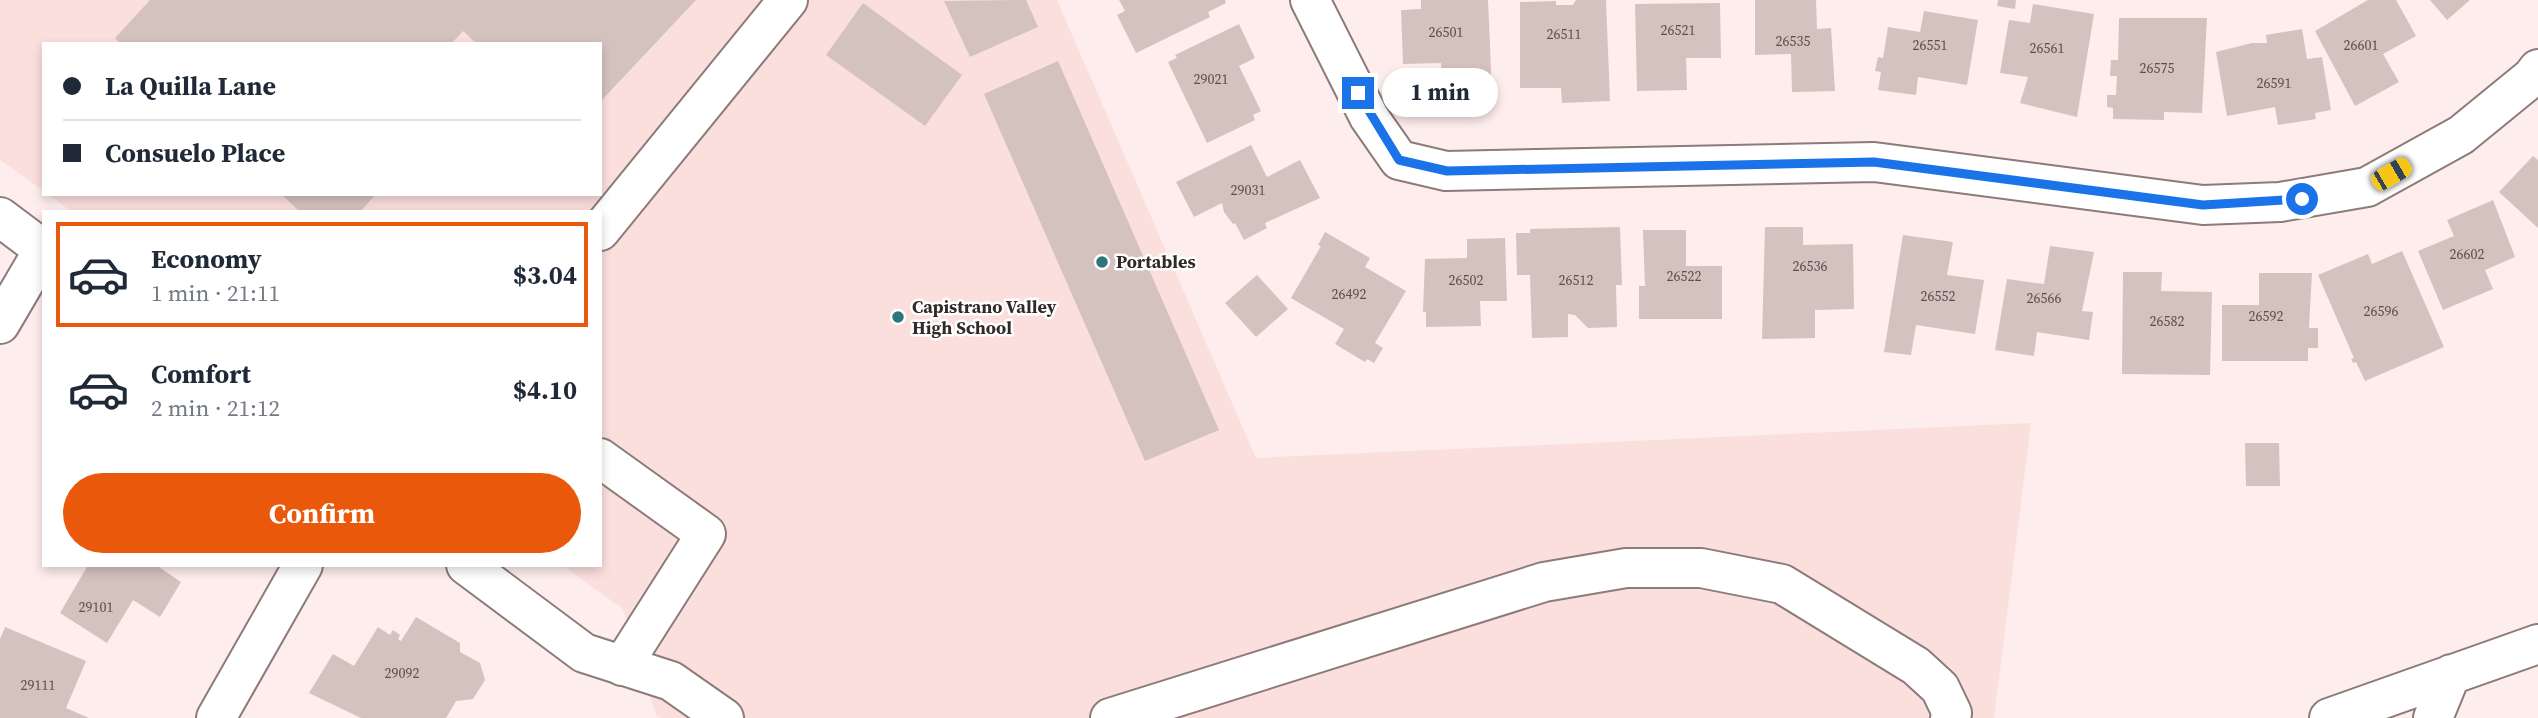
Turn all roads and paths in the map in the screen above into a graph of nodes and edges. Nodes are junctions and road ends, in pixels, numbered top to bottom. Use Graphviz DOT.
graph roads {
  1 [pos="788,0"];
  2 [pos="1310,0"];
  3 [pos="2538,69"];
  4 [pos="0,216"];
  5 [pos="602,229"];
  6 [pos="42,248"];
  7 [pos="42,252"];
  8 [pos="0,324"];
  9 [pos="602,459"];
  10 [pos="302,567"];
  11 [pos="469,567"];
  12 [pos="2538,644"];
  13 [pos="622,666"];
  14 [pos="2451,674"];
  15 [pos="216,718"];
  16 [pos="724,718"];
  17 [pos="1110,718"];
  18 [pos="1950,718"];
  19 [pos="2329,718"];
  20 [pos="2433,718"];
  1 -- 5 [label="street"];
  2 -- 3 [label="street"];
  4 -- 6 [label="street"];
  7 -- 8 [label="street"];
  9 -- 13 [label="street"];
  10 -- 15 [label="street"];
  11 -- 13 [label="street"];
  12 -- 14 [label="street"];
  13 -- 16 [label="street"];
  14 -- 19 [label="street"];
  14 -- 20 [label="street"];
  17 -- 18 [label="street"];
}
